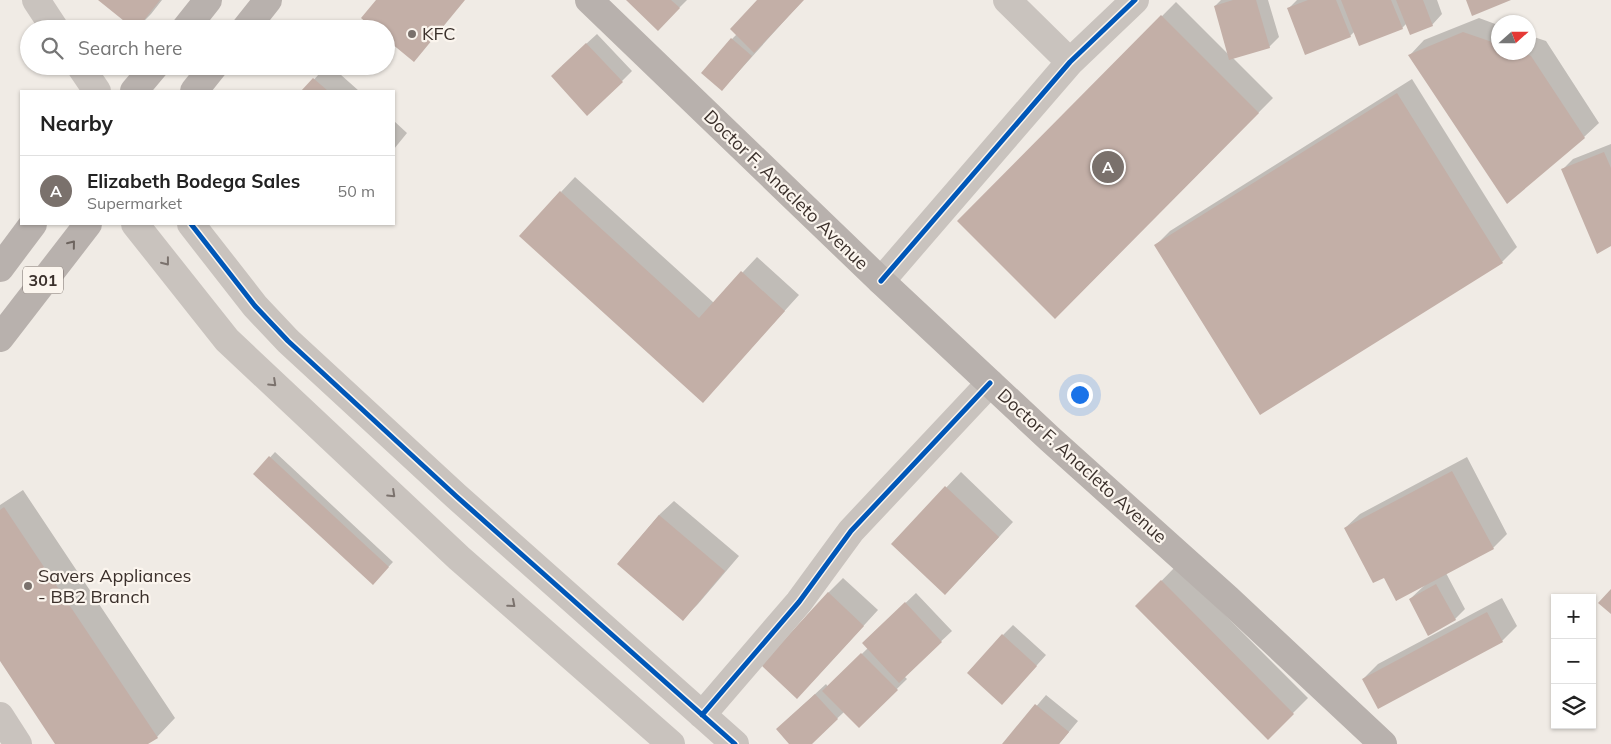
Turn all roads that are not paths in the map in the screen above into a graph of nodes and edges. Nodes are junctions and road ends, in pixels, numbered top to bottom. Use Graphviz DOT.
graph roads {
  1 [pos="36,0"];
  2 [pos="208,0"];
  3 [pos="268,0"];
  4 [pos="589,0"];
  5 [pos="1007,0"];
  6 [pos="1135,0"];
  7 [pos="49,20"];
  8 [pos="192,20"];
  9 [pos="252,20"];
  10 [pos="1070,62"];
  11 [pos="86,75"];
  12 [pos="147,75"];
  13 [pos="207,75"];
  14 [pos="96,90"];
  15 [pos="135,90"];
  16 [pos="195,90"];
  17 [pos="32,225"];
  18 [pos="87,225"];
  19 [pos="136,225"];
  20 [pos="192,225"];
  21 [pos="0,268"];
  22 [pos="881,281"];
  23 [pos="255,306"];
  24 [pos="0,338"];
  25 [pos="227,340"];
  26 [pos="990,383"];
  27 [pos="702,715"];
  28 [pos="0,716"];
  29 [pos="18,744"];
  30 [pos="671,744"];
  31 [pos="735,744"];
  32 [pos="1383,744"];
  1 -- 7 [label="street"];
  2 -- 8 [label="main road"];
  3 -- 9 [label="main road"];
  4 -- 22 [label="main road, Doctor F. Anacleto Avenue"];
  5 -- 10 [label="street"];
  6 -- 10 [label="street"];
  10 -- 22 [label="street"];
  11 -- 14 [label="street"];
  12 -- 15 [label="main road"];
  13 -- 16 [label="main road"];
  17 -- 21 [label="main road, 301"];
  24 -- 18 [label="main road, 301, one-way"];
  19 -- 25 [label="street, one-way"];
  20 -- 23 [label="street"];
  22 -- 26 [label="main road, Doctor F. Anacleto Avenue"];
  23 -- 25 [label="street"];
  23 -- 27 [label="street"];
  25 -- 30 [label="street, one-way"];
  26 -- 27 [label="street"];
  26 -- 32 [label="main road, Doctor F. Anacleto Avenue"];
  27 -- 31 [label="street"];
  28 -- 29 [label="street"];
}
